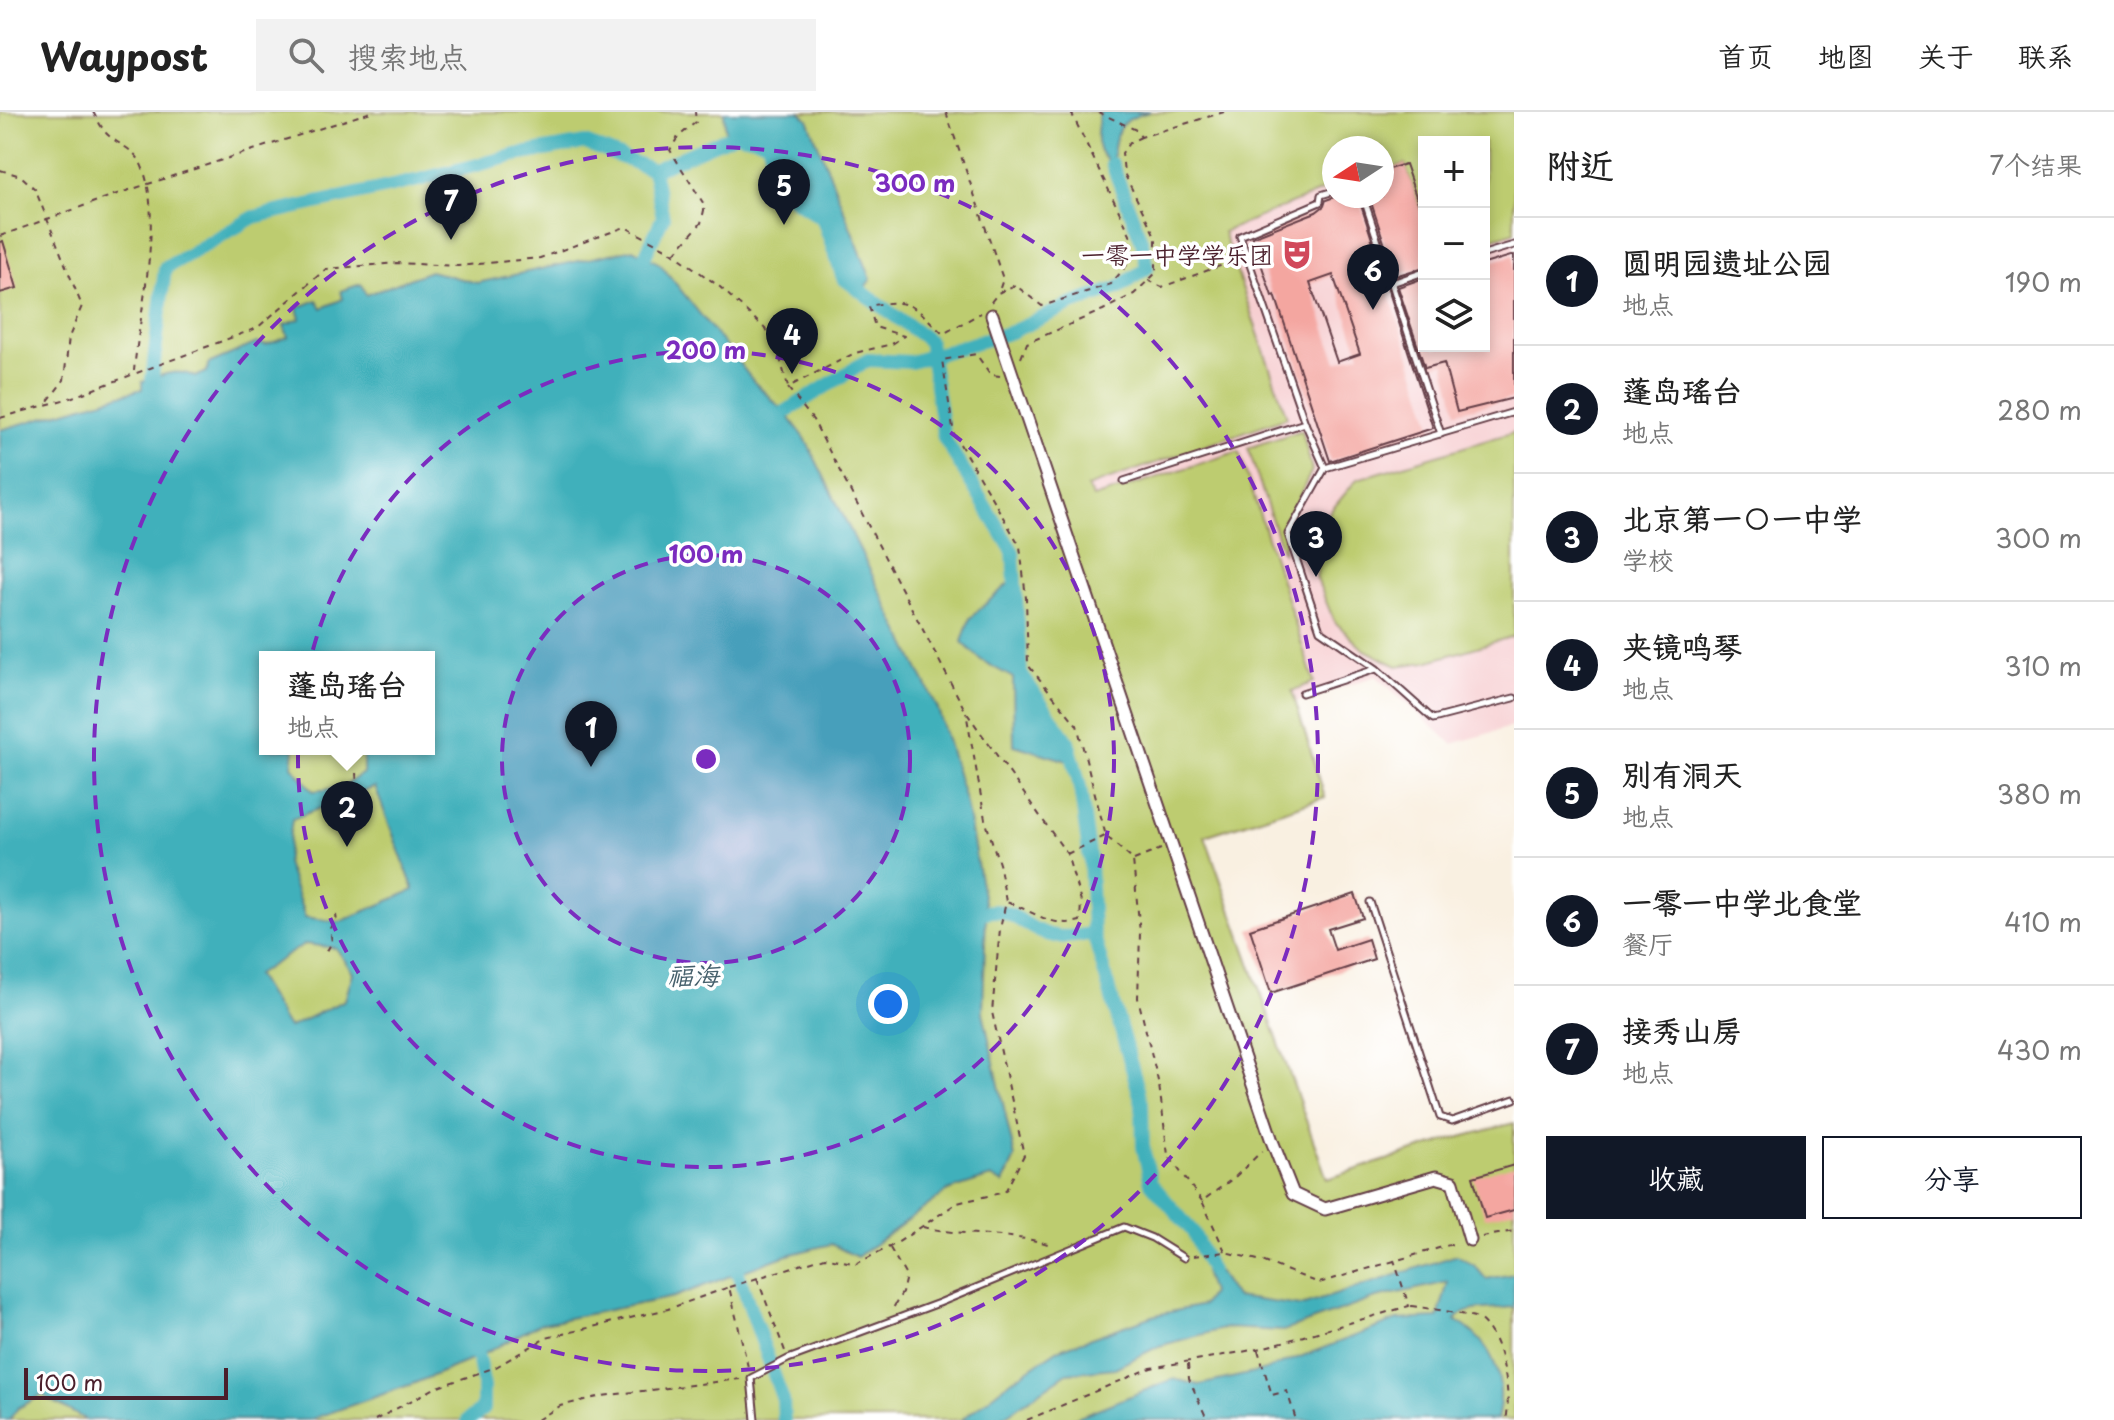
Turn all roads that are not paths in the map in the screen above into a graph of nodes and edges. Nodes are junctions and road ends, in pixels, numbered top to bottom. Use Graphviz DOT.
graph roads {
  1 [pos="1322,195"];
  2 [pos="1367,208"];
  3 [pos="1514,245"];
  4 [pos="1490,252"];
  5 [pos="1418,274"];
  6 [pos="1392,283"];
  7 [pos="988,310"];
  8 [pos="1514,412"];
  9 [pos="1305,423"];
  10 [pos="1441,434"];
  11 [pos="1325,468"];
  12 [pos="1124,481"];
  13 [pos="1377,669"];
  14 [pos="1302,693"];
  15 [pos="1514,698"];
  16 [pos="1370,902"];
  17 [pos="1514,1099"];
  18 [pos="1470,1240"];
  19 [pos="1184,1258"];
  20 [pos="755,1420"];
  1 -- 9 [label="lane"];
  2 -- 6 [label="lane"];
  3 -- 4 [label="lane"];
  5 -- 6 [label="lane"];
  6 -- 10 [label="lane"];
  7 -- 18 [label="street"];
  8 -- 10 [label="lane"];
  9 -- 11 [label="lane"];
  9 -- 12 [label="lane"];
  10 -- 11 [label="lane"];
  11 -- 13 [label="lane"];
  13 -- 14 [label="lane"];
  13 -- 15 [label="lane"];
  16 -- 17 [label="lane"];
  19 -- 20 [label="lane"];
}
